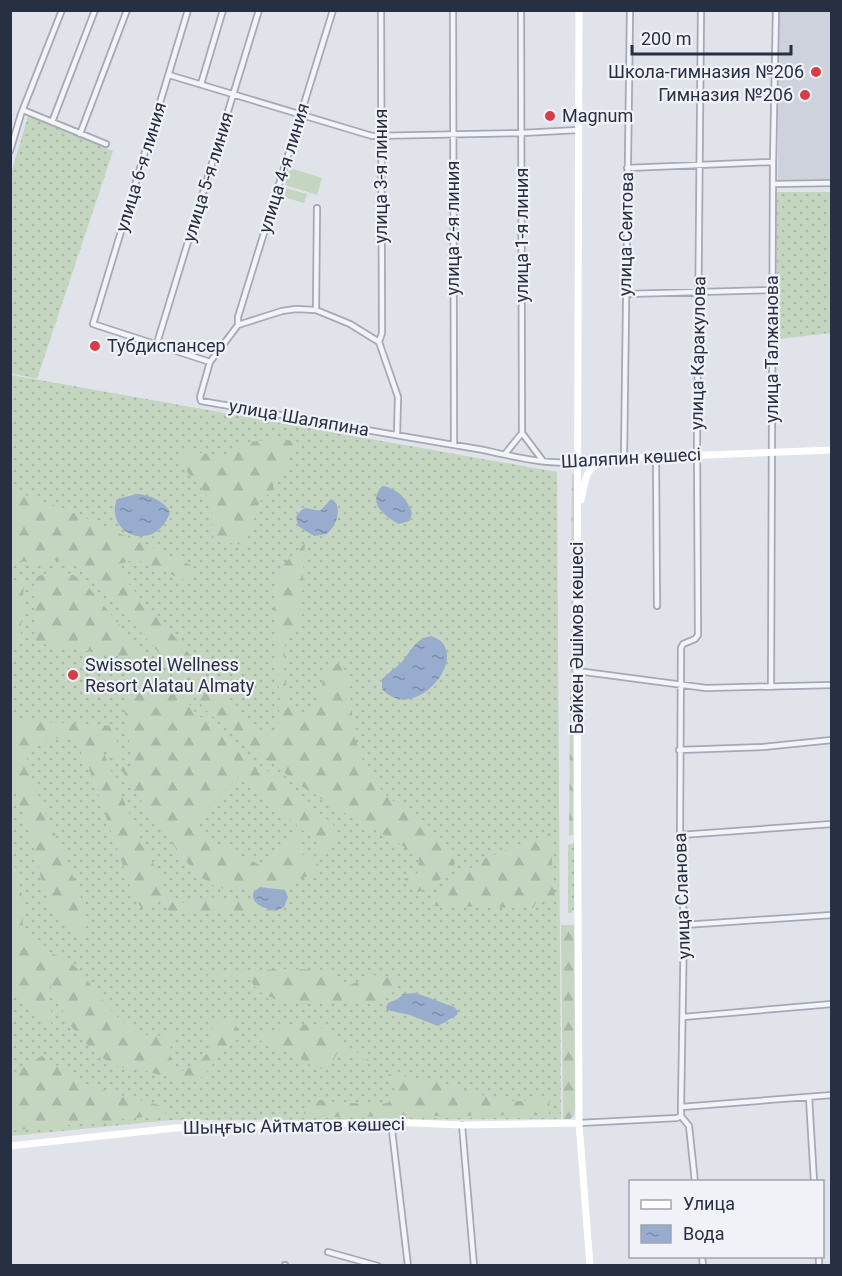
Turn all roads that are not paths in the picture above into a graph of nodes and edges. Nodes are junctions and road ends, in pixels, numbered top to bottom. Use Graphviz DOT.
graph roads {
  1 [pos="62,10"];
  2 [pos="95,10"];
  3 [pos="127,10"];
  4 [pos="188,10"];
  5 [pos="223,10"];
  6 [pos="259,10"];
  7 [pos="333,10"];
  8 [pos="381,10"];
  9 [pos="453,10"];
  10 [pos="521,10"];
  11 [pos="579,10"];
  12 [pos="630,10"];
  13 [pos="701,10"];
  14 [pos="776,10"];
  15 [pos="169,75"];
  16 [pos="201,84"];
  17 [pos="233,94"];
  18 [pos="22,110"];
  19 [pos="301,114"];
  20 [pos="52,122"];
  21 [pos="578,130"];
  22 [pos="522,133"];
  23 [pos="80,134"];
  24 [pos="381,135"];
  25 [pos="453,135"];
  26 [pos="106,144"];
  27 [pos="10,151"];
  28 [pos="773,162"];
  29 [pos="700,166"];
  30 [pos="627,168"];
  31 [pos="831,183"];
  32 [pos="772,184"];
  33 [pos="317,208"];
  34 [pos="772,290"];
  35 [pos="699,292"];
  36 [pos="626,294"];
  37 [pos="316,310"];
  38 [pos="238,325"];
  39 [pos="379,342"];
  40 [pos="157,343"];
  41 [pos="210,362"];
  42 [pos="522,433"];
  43 [pos="397,435"];
  44 [pos="454,445"];
  45 [pos="831,450"];
  46 [pos="771,453"];
  47 [pos="505,454"];
  48 [pos="697,455"];
  49 [pos="656,456"];
  50 [pos="624,457"];
  51 [pos="578,459"];
  52 [pos="543,460"];
  53 [pos="578,511"];
  54 [pos="657,606"];
  55 [pos="577,671"];
  56 [pos="831,685"];
  57 [pos="680,686"];
  58 [pos="771,687"];
  59 [pos="831,741"];
  60 [pos="679,750"];
  61 [pos="831,824"];
  62 [pos="680,835"];
  63 [pos="831,915"];
  64 [pos="684,925"];
  65 [pos="831,1004"];
  66 [pos="683,1017"];
  67 [pos="831,1095"];
  68 [pos="808,1097"];
  69 [pos="681,1107"];
  70 [pos="681,1116"];
  71 [pos="392,1122"];
  72 [pos="579,1123"];
  73 [pos="462,1125"];
  74 [pos="10,1146"];
  75 [pos="696,1180"];
  76 [pos="814,1180"];
  77 [pos="328,1252"];
  78 [pos="378,1266"];
  79 [pos="408,1266"];
  80 [pos="474,1266"];
  81 [pos="590,1266"];
  1 -- 18 [label="street"];
  2 -- 20 [label="street"];
  3 -- 23 [label="street"];
  4 -- 15 [label="street, улица 6-я линия"];
  5 -- 16 [label="street"];
  6 -- 17 [label="street, улица 5-я линия"];
  7 -- 19 [label="street, улица 4-я линия"];
  8 -- 24 [label="street, улица 3-я линия"];
  9 -- 25 [label="street, улица 2-я линия"];
  10 -- 22 [label="street, улица 1-я линия"];
  11 -- 21 [label="main road, Бәйкен Әшімов көшесі"];
  12 -- 30 [label="street, улица Сеитова"];
  13 -- 29 [label="street, улица Каракулова"];
  14 -- 28 [label="street, улица Талжанова"];
  15 -- 16 [label="street"];
  15 -- 40 [label="street, улица 6-я линия"];
  16 -- 17 [label="street"];
  17 -- 19 [label="street"];
  17 -- 40 [label="street, улица 5-я линия"];
  18 -- 20 [label="street"];
  18 -- 27 [label="street"];
  19 -- 24 [label="street"];
  19 -- 38 [label="street, улица 4-я линия"];
  20 -- 23 [label="street"];
  21 -- 22 [label="street"];
  21 -- 51 [label="main road, Бәйкен Әшімов көшесі"];
  22 -- 25 [label="street"];
  22 -- 42 [label="street, улица 1-я линия"];
  23 -- 26 [label="street"];
  24 -- 25 [label="street"];
  24 -- 39 [label="street, улица 3-я линия"];
  25 -- 44 [label="street, улица 2-я линия"];
  28 -- 29 [label="street"];
  28 -- 32 [label="street, улица Талжанова"];
  29 -- 30 [label="street"];
  29 -- 35 [label="street, улица Каракулова"];
  30 -- 36 [label="street, улица Сеитова"];
  31 -- 32 [label="street"];
  32 -- 34 [label="street, улица Талжанова"];
  33 -- 37 [label="street"];
  34 -- 35 [label="street"];
  34 -- 46 [label="street, улица Талжанова"];
  35 -- 36 [label="street"];
  35 -- 48 [label="street, улица Каракулова"];
  36 -- 50 [label="street, улица Сеитова"];
  37 -- 38 [label="street"];
  37 -- 39 [label="street"];
  38 -- 41 [label="street"];
  39 -- 43 [label="street"];
  40 -- 41 [label="street"];
  41 -- 43 [label="street, улица Шаляпина"];
  42 -- 47 [label="street"];
  42 -- 52 [label="street"];
  43 -- 44 [label="street, Шаляпин көшесі"];
  44 -- 47 [label="street, Шаляпин көшесі"];
  45 -- 46 [label="main road, Шаляпин көшесі"];
  46 -- 48 [label="main road, Шаляпин көшесі"];
  46 -- 58 [label="street, улица Талжанова"];
  47 -- 52 [label="street, Шаляпин көшесі"];
  48 -- 49 [label="main road, Шаляпин көшесі"];
  48 -- 57 [label="street, улица Каракулова"];
  49 -- 50 [label="main road, Шаляпин көшесі"];
  49 -- 54 [label="street"];
  50 -- 51 [label="main road, Шаляпин көшесі"];
  50 -- 53 [label="main road"];
  51 -- 52 [label="street, Шаляпин көшесі"];
  51 -- 53 [label="main road, Бәйкен Әшімов көшесі"];
  53 -- 55 [label="main road, Бәйкен Әшімов көшесі"];
  55 -- 57 [label="street"];
  55 -- 72 [label="main road, Бәйкен Әшімов көшесі"];
  56 -- 58 [label="street"];
  57 -- 58 [label="street"];
  57 -- 60 [label="street, улица Сланова"];
  59 -- 60 [label="street"];
  60 -- 62 [label="street, улица Сланова"];
  61 -- 62 [label="street"];
  62 -- 64 [label="street, улица Сланова"];
  63 -- 64 [label="street"];
  64 -- 66 [label="street, улица Сланова"];
  65 -- 66 [label="street"];
  66 -- 69 [label="street, улица Сланова"];
  67 -- 68 [label="street"];
  68 -- 69 [label="street"];
  68 -- 76 [label="street"];
  69 -- 70 [label="street, улица Сланова"];
  70 -- 72 [label="street"];
  70 -- 75 [label="street"];
  71 -- 73 [label="main road, Шыңғыс Айтматов көшесі"];
  71 -- 74 [label="main road, Шыңғыс Айтматов көшесі"];
  71 -- 79 [label="street"];
  72 -- 73 [label="main road, Шыңғыс Айтматов көшесі"];
  72 -- 81 [label="main road, Бәйкен Әшімов көшесі"];
  73 -- 80 [label="street"];
  77 -- 78 [label="street"];
}
